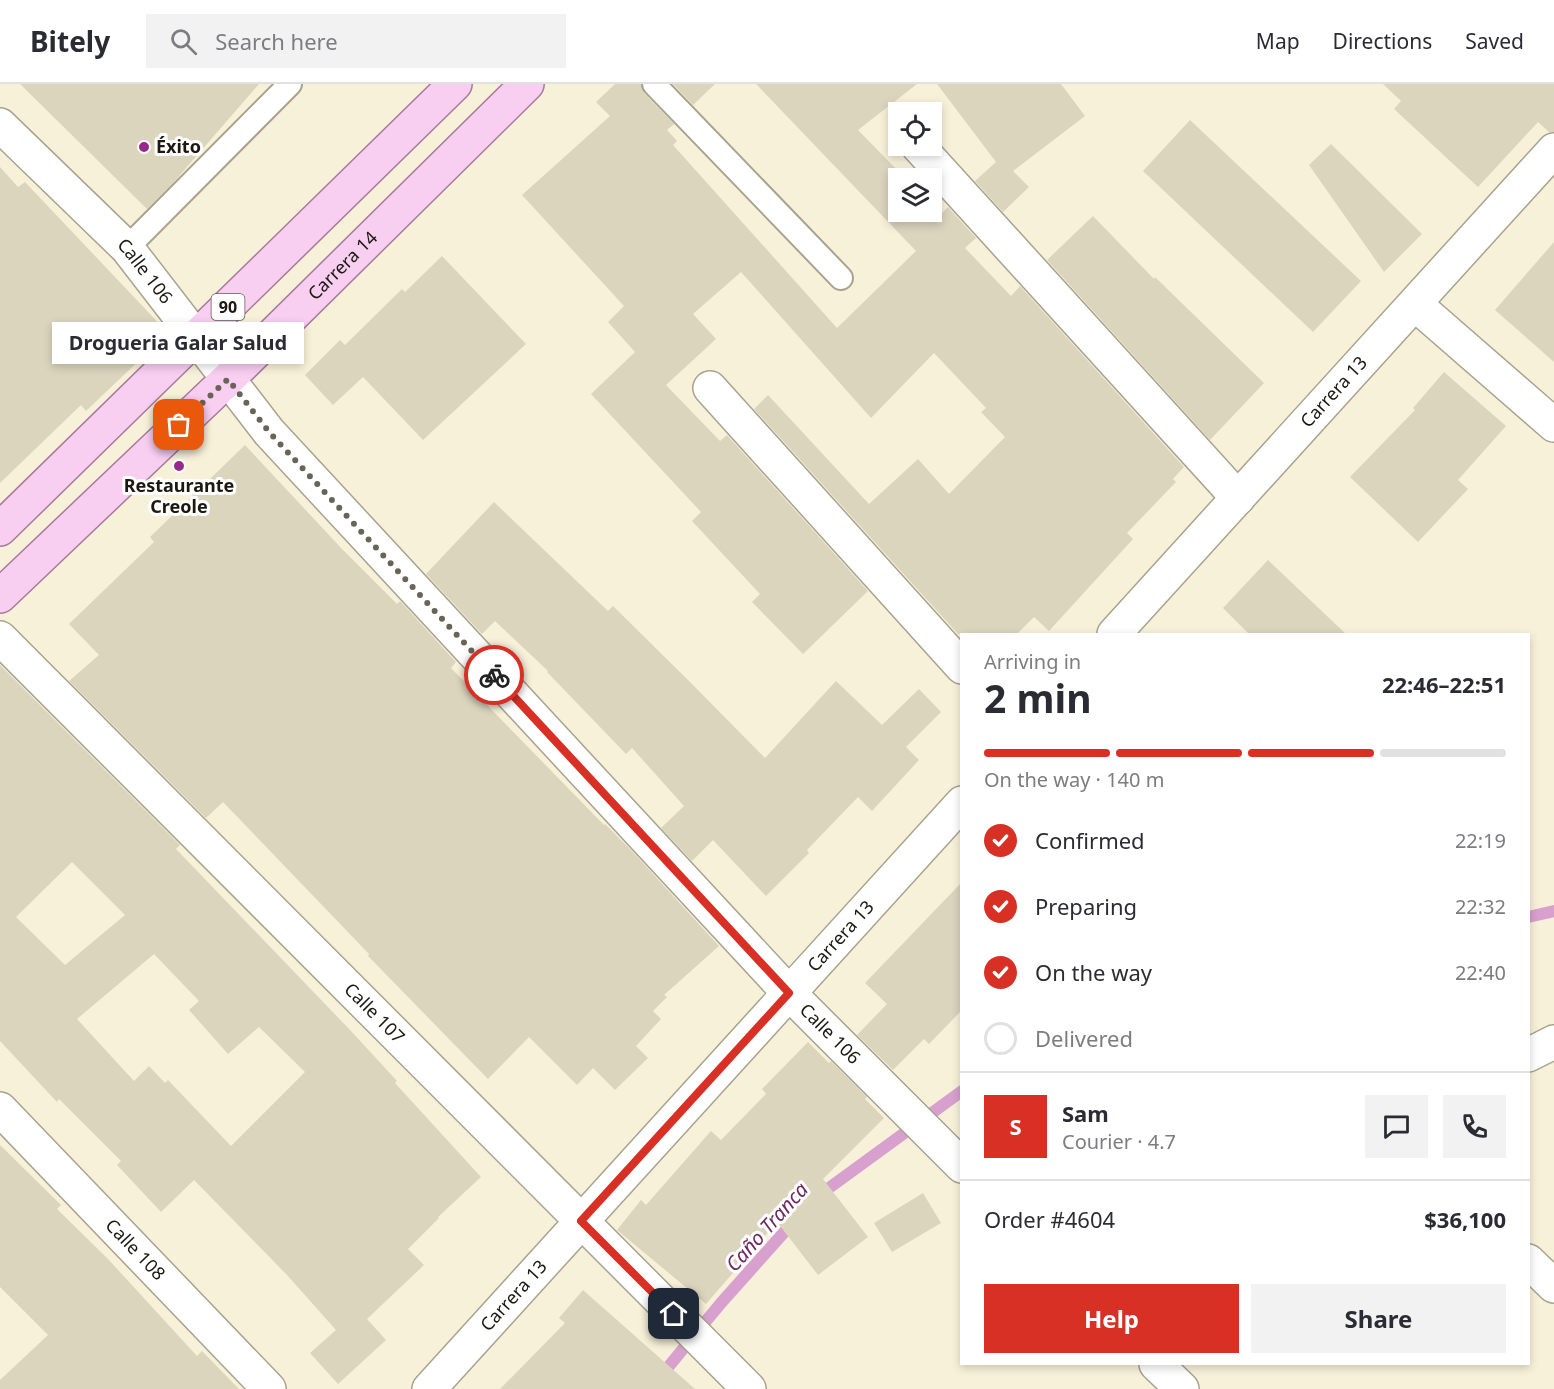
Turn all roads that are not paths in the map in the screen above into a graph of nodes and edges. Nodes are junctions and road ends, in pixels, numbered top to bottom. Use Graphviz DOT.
graph roads {
  1 [pos="290,84"];
  2 [pos="455,84"];
  3 [pos="527,84"];
  4 [pos="654,84"];
  5 [pos="0,124"];
  6 [pos="1554,150"];
  7 [pos="927,156"];
  8 [pos="127,248"];
  9 [pos="841,278"];
  10 [pos="1414,304"];
  11 [pos="196,338"];
  12 [pos="228,379"];
  13 [pos="710,388"];
  14 [pos="1554,425"];
  15 [pos="1238,498"];
  16 [pos="0,529"];
  17 [pos="0,596"];
  18 [pos="1115,633"];
  19 [pos="0,638"];
  20 [pos="960,665"];
  21 [pos="960,805"];
  22 [pos="789,993"];
  23 [pos="1554,1042"];
  24 [pos="1530,1054"];
  25 [pos="0,1109"];
  26 [pos="951,1155"];
  27 [pos="581,1221"];
  28 [pos="1530,1263"];
  29 [pos="1554,1286"];
  30 [pos="1157,1365"];
  31 [pos="269,1389"];
  32 [pos="429,1389"];
  33 [pos="748,1389"];
  34 [pos="1182,1389"];
  1 -- 8 [label="lane"];
  2 -- 11 [label="main road, 90"];
  3 -- 12 [label="main road, Carrera 14"];
  4 -- 9 [label="lane"];
  5 -- 8 [label="street, Calle 106"];
  6 -- 10 [label="street, Carrera 13"];
  7 -- 15 [label="street"];
  8 -- 11 [label="street, Calle 106"];
  10 -- 14 [label="street"];
  10 -- 15 [label="street, Carrera 13"];
  11 -- 12 [label="street, Calle 106"];
  11 -- 16 [label="main road, 90"];
  12 -- 17 [label="main road, Carrera 14"];
  12 -- 22 [label="street, Calle 106"];
  13 -- 20 [label="street"];
  15 -- 18 [label="street, Carrera 13"];
  19 -- 27 [label="street, Calle 107"];
  21 -- 22 [label="street, Carrera 13"];
  22 -- 26 [label="street, Calle 106"];
  22 -- 27 [label="street, Carrera 13"];
  23 -- 24 [label="street"];
  25 -- 31 [label="street, Calle 108"];
  27 -- 32 [label="street, Carrera 13"];
  27 -- 33 [label="street, Calle 107"];
  28 -- 29 [label="street"];
  30 -- 34 [label="street"];
}
